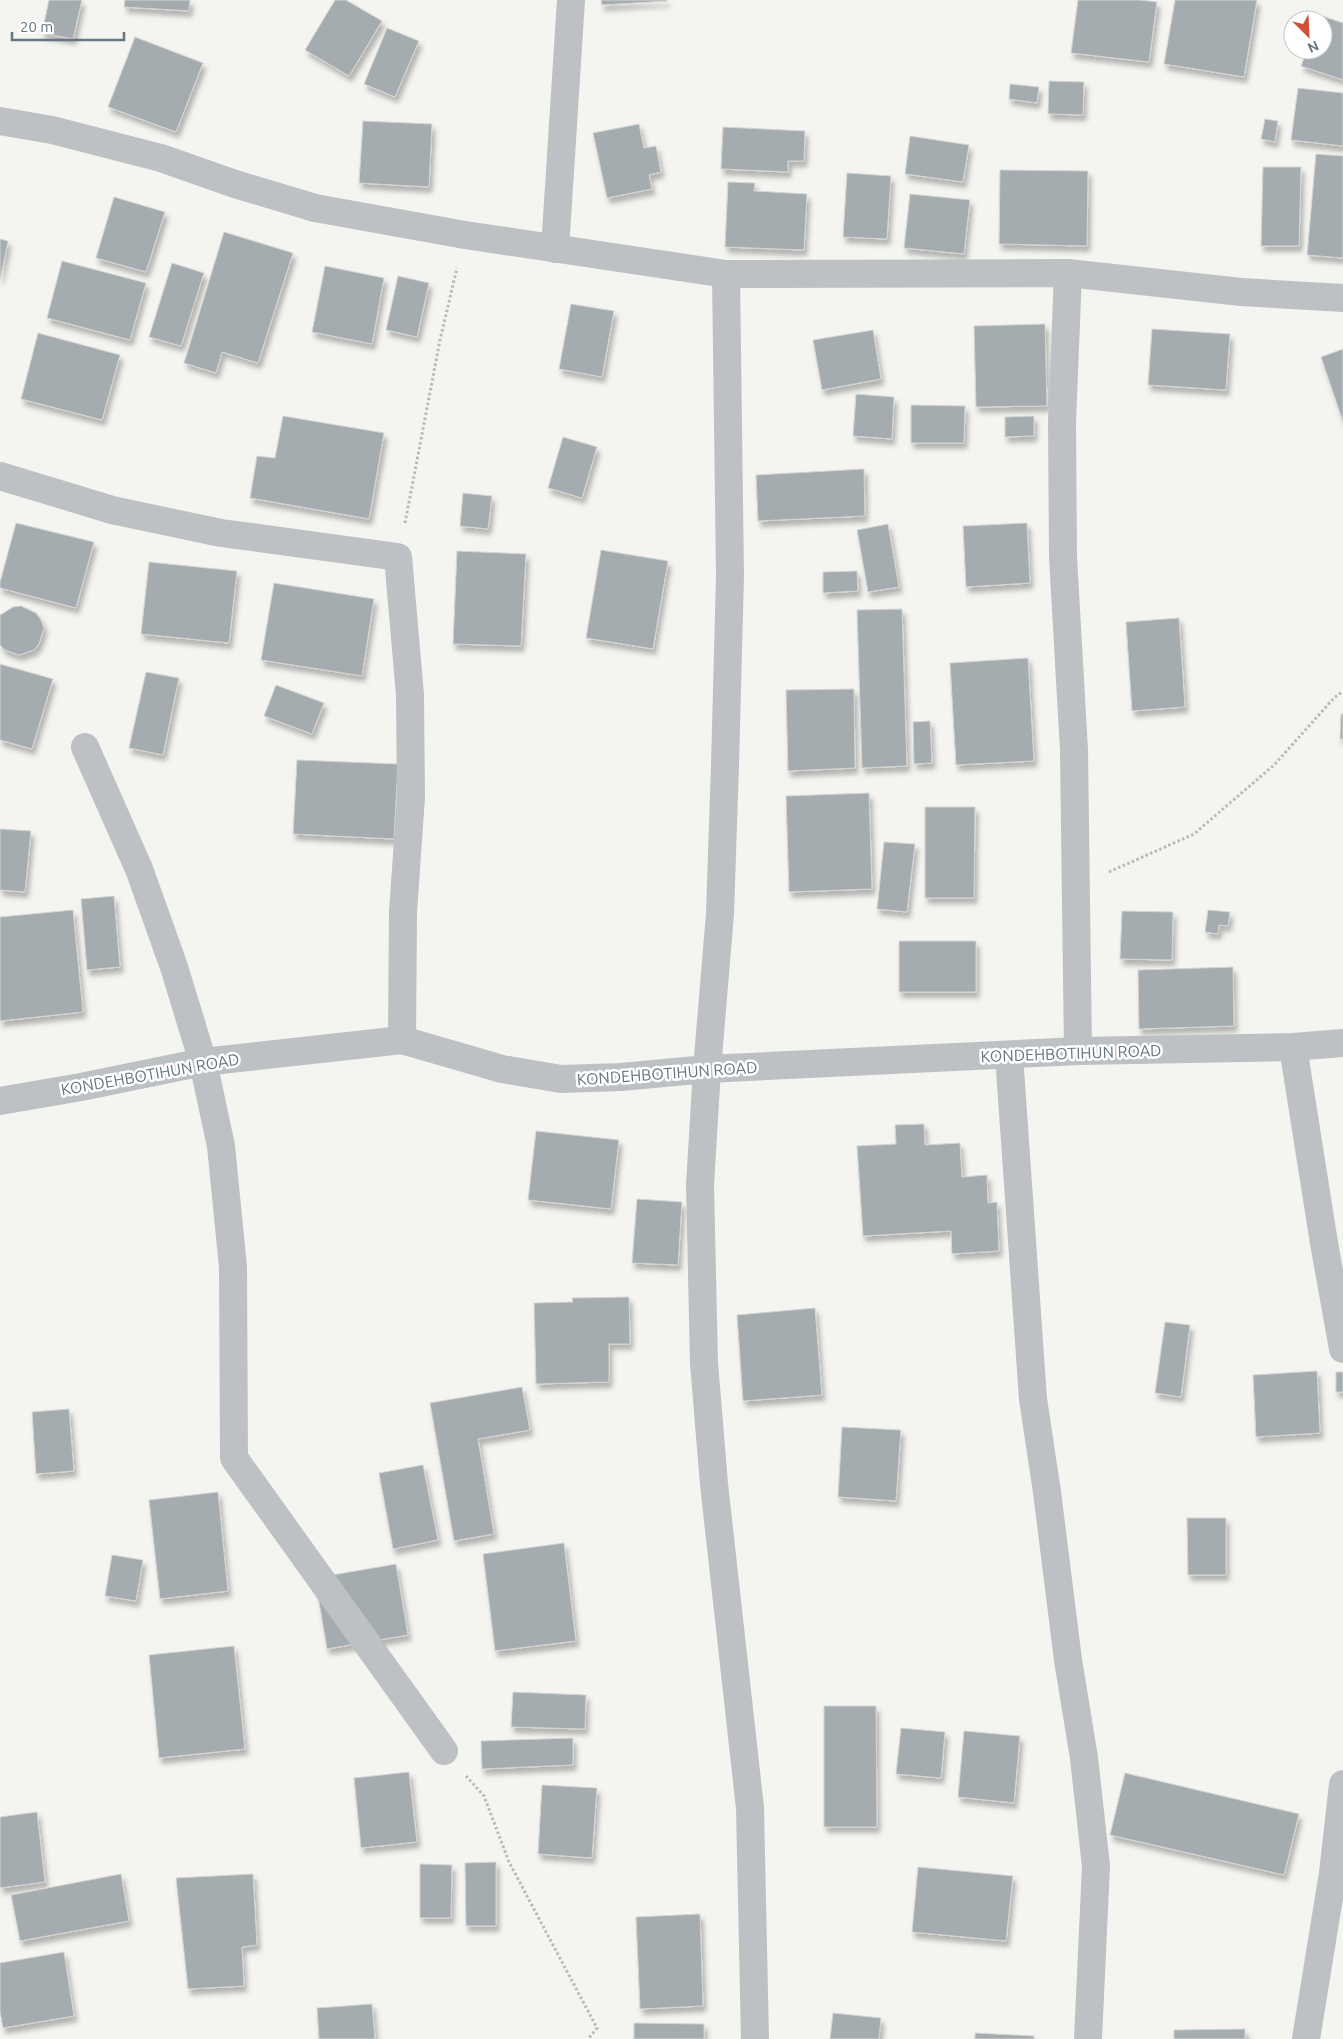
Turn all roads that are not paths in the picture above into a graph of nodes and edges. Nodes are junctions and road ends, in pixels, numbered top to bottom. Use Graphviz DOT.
graph roads {
  1 [pos="571,0"];
  2 [pos="0,121"];
  3 [pos="555,249"];
  4 [pos="1068,273"];
  5 [pos="726,274"];
  6 [pos="1343,298"];
  7 [pos="0,476"];
  8 [pos="85,747"];
  9 [pos="402,1040"];
  10 [pos="1343,1043"];
  11 [pos="1293,1047"];
  12 [pos="1078,1051"];
  13 [pos="1009,1055"];
  14 [pos="203,1062"];
  15 [pos="707,1069"];
  16 [pos="0,1101"];
  17 [pos="1343,1349"];
  18 [pos="444,1751"];
  19 [pos="1343,1784"];
  20 [pos="755,2039"];
  21 [pos="1088,2039"];
  22 [pos="1306,2039"];
  1 -- 3 [label="street"];
  2 -- 3 [label="street"];
  3 -- 5 [label="street"];
  4 -- 5 [label="street"];
  4 -- 6 [label="street"];
  4 -- 12 [label="street"];
  5 -- 15 [label="street"];
  7 -- 9 [label="street"];
  8 -- 14 [label="street"];
  9 -- 14 [label="street, KONDEHBOTIHUN ROAD"];
  9 -- 15 [label="street, KONDEHBOTIHUN ROAD"];
  10 -- 11 [label="street, KONDEHBOTIHUN ROAD"];
  11 -- 12 [label="street, KONDEHBOTIHUN ROAD"];
  11 -- 17 [label="street"];
  12 -- 13 [label="street, KONDEHBOTIHUN ROAD"];
  13 -- 15 [label="street, KONDEHBOTIHUN ROAD"];
  13 -- 21 [label="street"];
  14 -- 16 [label="street, KONDEHBOTIHUN ROAD"];
  14 -- 18 [label="street"];
  15 -- 20 [label="street"];
  19 -- 22 [label="street"];
}
